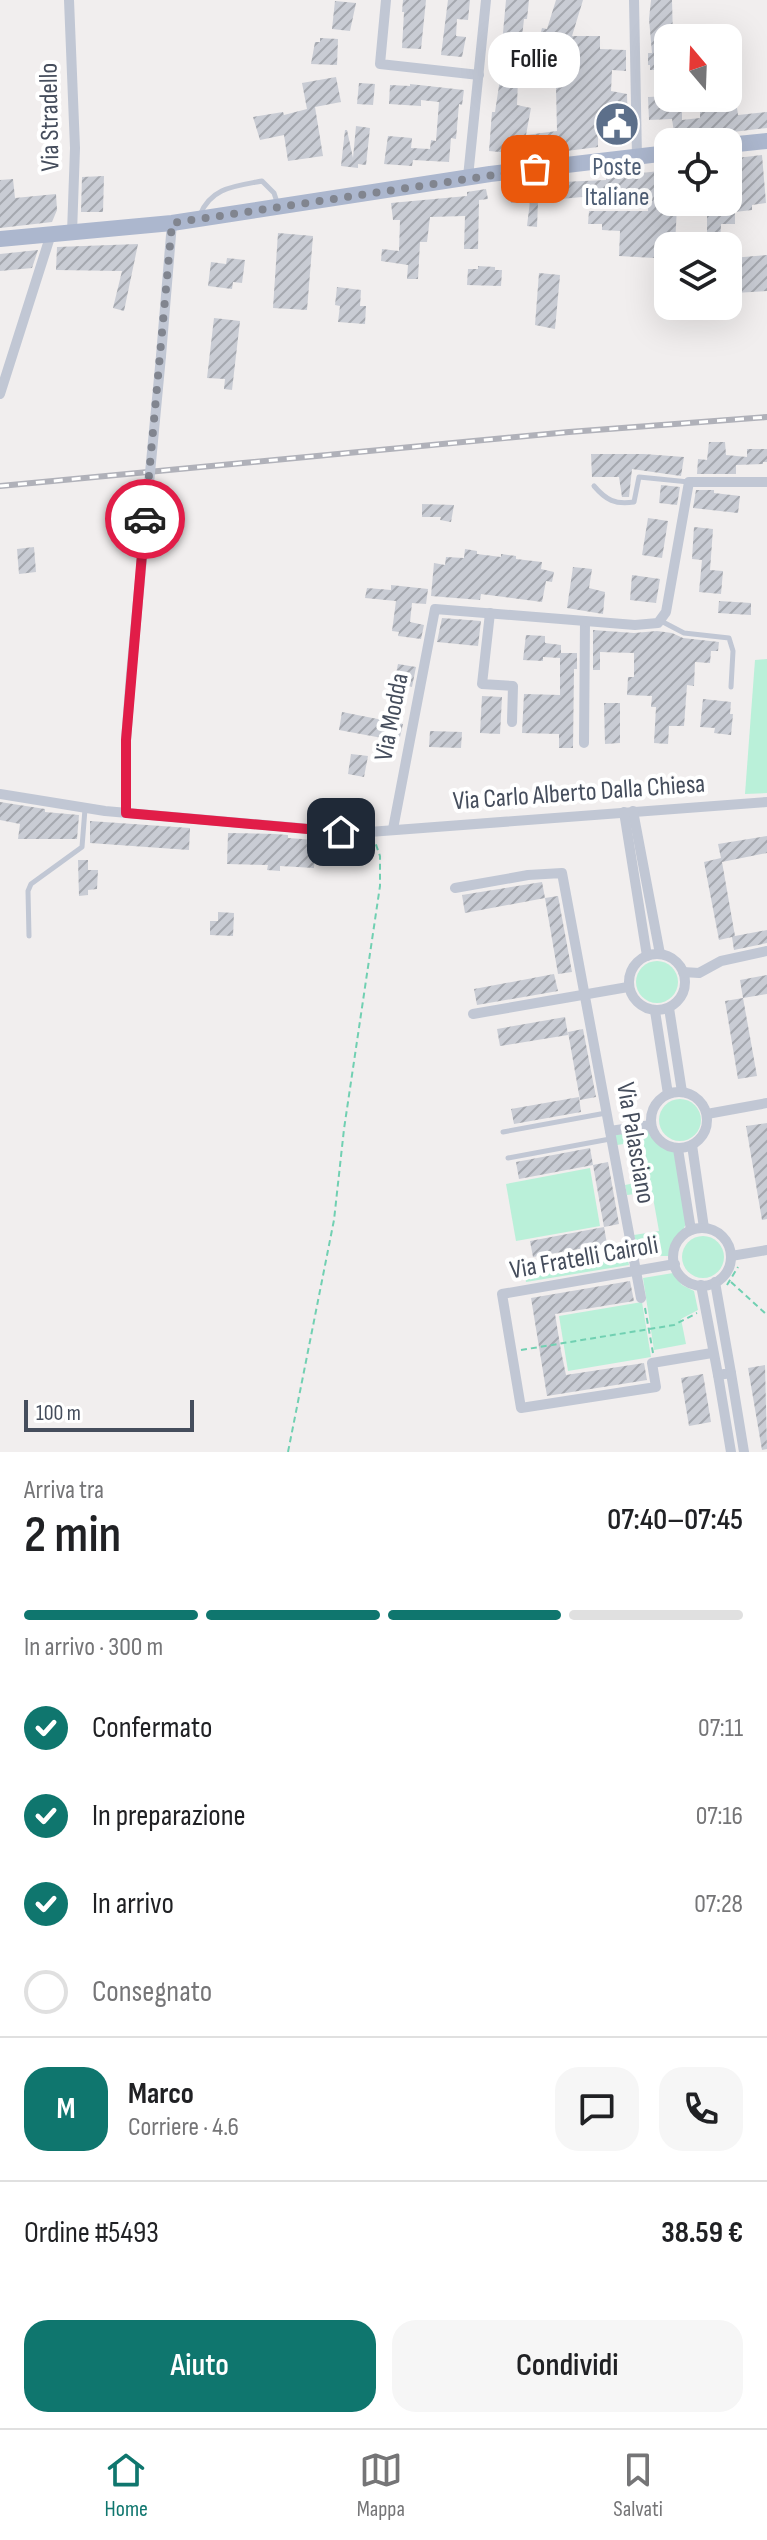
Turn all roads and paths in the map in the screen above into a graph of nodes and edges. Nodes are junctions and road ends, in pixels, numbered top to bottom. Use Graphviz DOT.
graph roads {
  1 [pos="69,0"];
  2 [pos="386,0"];
  3 [pos="486,0"];
  4 [pos="634,0"];
  5 [pos="479,75"];
  6 [pos="767,141"];
  7 [pos="742,144"];
  8 [pos="654,155"];
  9 [pos="637,157"];
  10 [pos="468,177"];
  11 [pos="279,206"];
  12 [pos="199,219"];
  13 [pos="172,223"];
  14 [pos="72,233"];
  15 [pos="51,234"];
  16 [pos="0,239"];
  17 [pos="0,394"];
  18 [pos="689,482"];
  19 [pos="767,482"];
  20 [pos="594,486"];
  21 [pos="490,613"];
  22 [pos="585,621"];
  23 [pos="661,621"];
  24 [pos="731,687"];
  25 [pos="512,722"];
  26 [pos="584,743"];
  27 [pos="0,794"];
  28 [pos="767,802"];
  29 [pos="85,808"];
  30 [pos="629,812"];
  31 [pos="126,813"];
  32 [pos="393,829"];
  33 [pos="371,833"];
  34 [pos="455,888"];
  35 [pos="29,936"];
  36 [pos="767,951"];
  37 [pos="660,954"];
  38 [pos="647,956"];
  39 [pos="683,972"];
  40 [pos="628,987"];
  41 [pos="586,995"];
  42 [pos="669,1008"];
  43 [pos="655,1011"];
  44 [pos="473,1014"];
  45 [pos="682,1092"];
  46 [pos="668,1094"];
  47 [pos="767,1103"];
  48 [pos="607,1113"];
  49 [pos="707,1114"];
  50 [pos="651,1125"];
  51 [pos="503,1132"];
  52 [pos="611,1135"];
  53 [pos="692,1145"];
  54 [pos="678,1149"];
  55 [pos="508,1158"];
  56 [pos="704,1228"];
  57 [pos="691,1230"];
  58 [pos="767,1250"];
  59 [pos="736,1255"];
  60 [pos="675,1264"];
  61 [pos="635,1271"];
  62 [pos="731,1282"];
  63 [pos="701,1285"];
  64 [pos="716,1287"];
  65 [pos="641,1298"];
  66 [pos="705,1310"];
  67 [pos="767,1315"];
  68 [pos="649,1329"];
  69 [pos="512,1352"];
  70 [pos="712,1353"];
  71 [pos="655,1363"];
  72 [pos="731,1373"];
  73 [pos="718,1375"];
  74 [pos="288,1452"];
  75 [pos="731,1452"];
  76 [pos="744,1452"];
  1 -- 14 [label="street, Via Stradello"];
  2 -- 5 [label="street"];
  3 -- 5 [label="street"];
  4 -- 9 [label="street"];
  5 -- 10 [label="street"];
  6 -- 7 [label="main road"];
  8 -- 9 [label="main road"];
  9 -- 10 [label="main road"];
  10 -- 11 [label="main road"];
  11 -- 12 [label="main road"];
  11 -- 12 [label="lane"];
  12 -- 13 [label="main road"];
  13 -- 14 [label="main road"];
  13 -- 31 [label="street, bridge"];
  14 -- 15 [label="main road"];
  15 -- 16 [label="main road"];
  15 -- 17 [label="street"];
  18 -- 19 [label="street"];
  18 -- 20 [label="lane"];
  18 -- 23 [label="street"];
  21 -- 22 [label="street, Via Modda"];
  21 -- 25 [label="street"];
  21 -- 32 [label="street, Via Modda"];
  22 -- 23 [label="street, Via Modda"];
  22 -- 26 [label="street"];
  23 -- 24 [label="lane"];
  27 -- 29 [label="street"];
  28 -- 30 [label="street, Via Carlo Alberto Dalla Chiesa"];
  29 -- 31 [label="street"];
  29 -- 35 [label="lane"];
  30 -- 32 [label="street, Via Carlo Alberto Dalla Chiesa"];
  30 -- 37 [label="street"];
  30 -- 38 [label="street"];
  31 -- 33 [label="street"];
  32 -- 33 [label="street"];
  33 -- 74 [label="path"];
  34 -- 41 [label="street, Via Palasciano"];
  36 -- 39 [label="street"];
  37 -- 38 [label="street"];
  37 -- 39 [label="street"];
  38 -- 40 [label="street"];
  39 -- 42 [label="street"];
  40 -- 41 [label="street"];
  40 -- 43 [label="street"];
  41 -- 44 [label="street"];
  41 -- 48 [label="street, Via Palasciano"];
  42 -- 43 [label="street"];
  42 -- 45 [label="street"];
  43 -- 46 [label="street"];
  45 -- 46 [label="street"];
  45 -- 49 [label="street"];
  46 -- 50 [label="street"];
  47 -- 49 [label="street"];
  48 -- 51 [label="lane"];
  48 -- 52 [label="street, Via Palasciano"];
  49 -- 53 [label="street"];
  50 -- 52 [label="street"];
  50 -- 54 [label="street"];
  52 -- 55 [label="lane"];
  52 -- 61 [label="street, Via Palasciano"];
  53 -- 54 [label="street"];
  53 -- 56 [label="street"];
  54 -- 57 [label="street"];
  56 -- 57 [label="street"];
  56 -- 59 [label="street"];
  57 -- 60 [label="street"];
  58 -- 59 [label="street"];
  59 -- 62 [label="path"];
  59 -- 64 [label="street"];
  60 -- 61 [label="street, Via Fratelli Cairoli"];
  60 -- 63 [label="street"];
  61 -- 65 [label="street, Via Palasciano"];
  61 -- 69 [label="street, Via Fratelli Cairoli"];
  62 -- 64 [label="path"];
  62 -- 67 [label="path"];
  63 -- 64 [label="street"];
  63 -- 66 [label="street"];
  64 -- 72 [label="street"];
  65 -- 68 [label="path"];
  66 -- 68 [label="path"];
  66 -- 70 [label="street"];
  68 -- 69 [label="path"];
  68 -- 71 [label="path"];
  69 -- 71 [label="street, Via Fratelli Cairoli"];
  70 -- 71 [label="street"];
  70 -- 73 [label="street"];
  72 -- 73 [label="street"];
  72 -- 76 [label="street"];
  73 -- 75 [label="street"];
}
